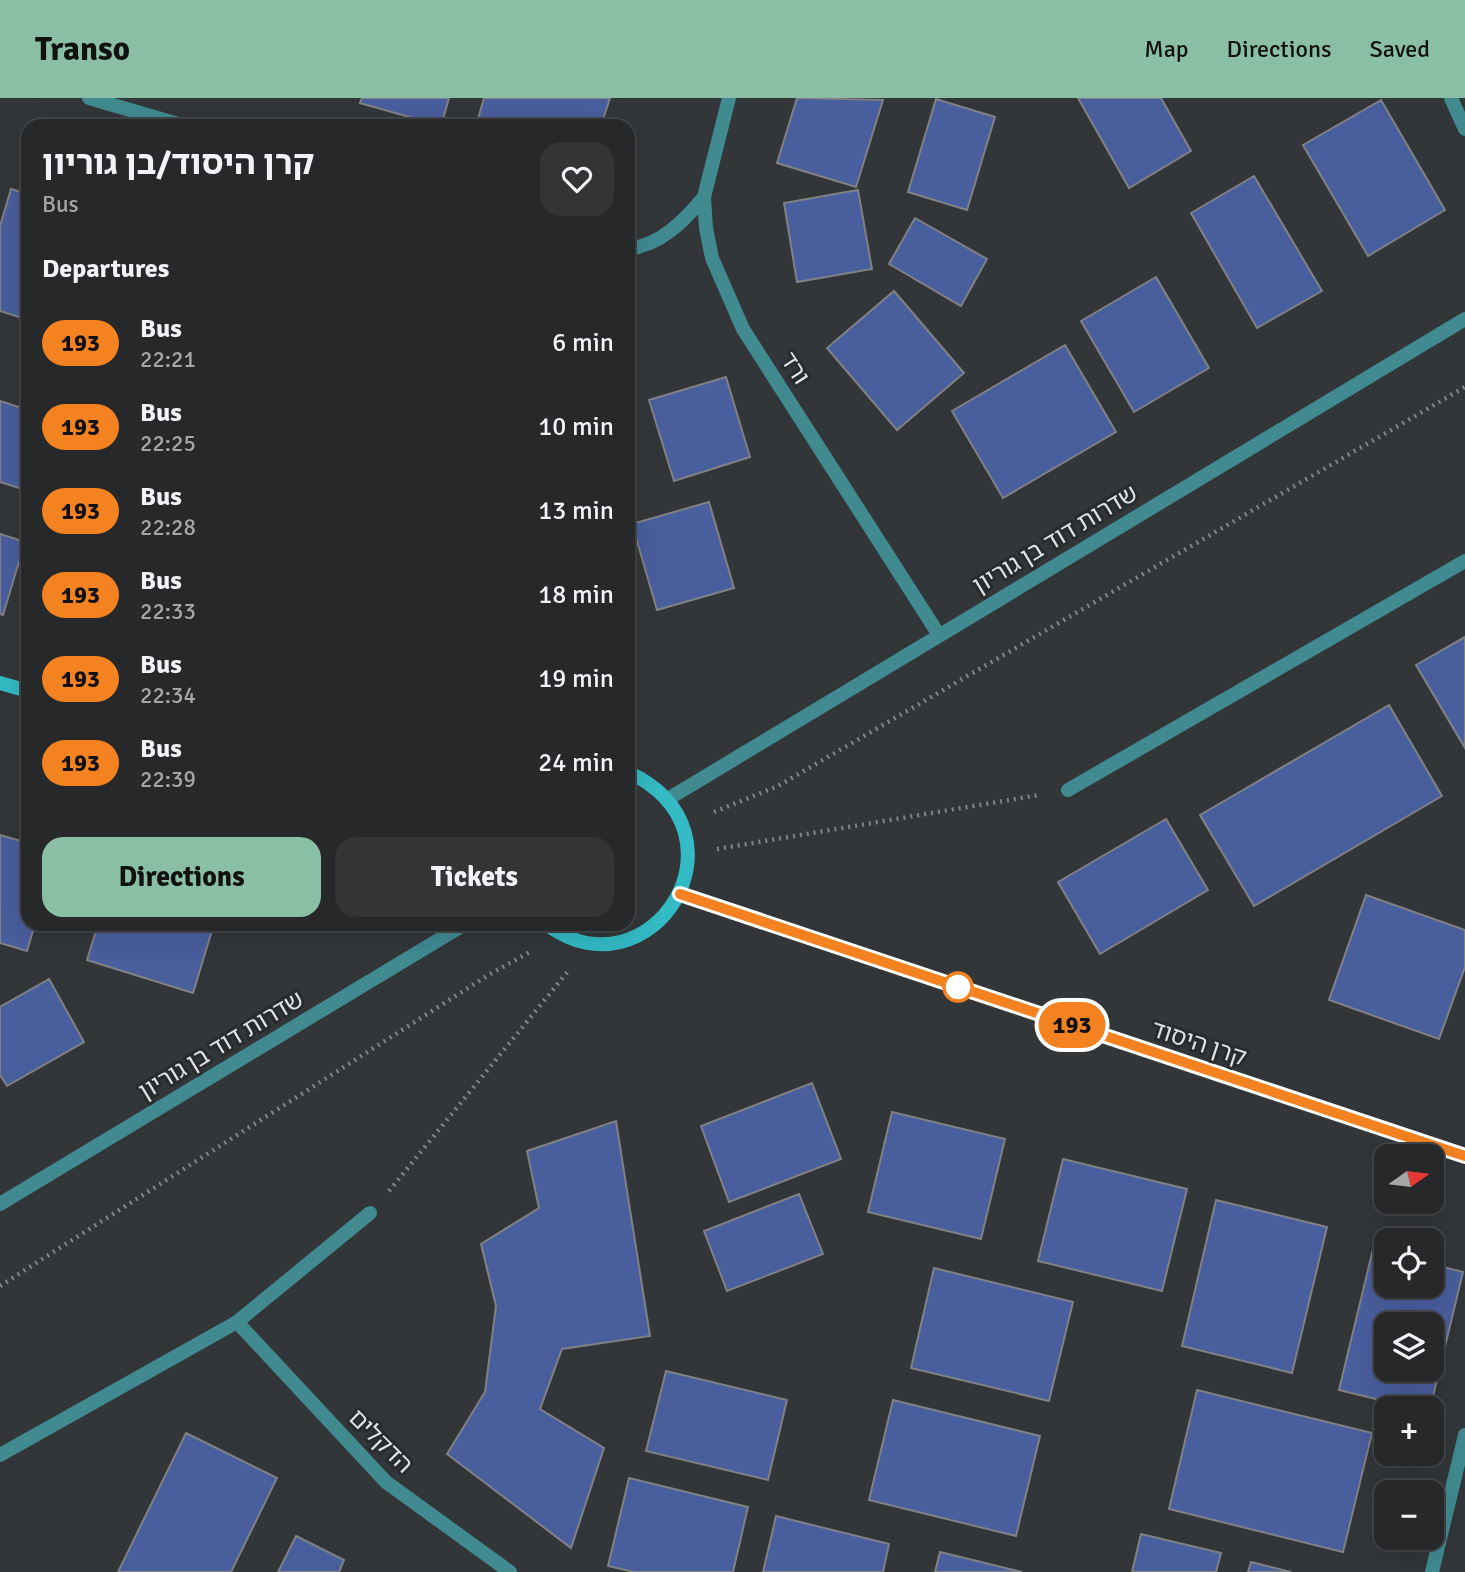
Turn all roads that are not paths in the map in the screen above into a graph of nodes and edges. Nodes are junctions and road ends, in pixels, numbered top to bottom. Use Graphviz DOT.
graph roads {
  1 [pos="89,98"];
  2 [pos="729,98"];
  3 [pos="1451,98"];
  4 [pos="161,119"];
  5 [pos="1465,129"];
  6 [pos="704,197"];
  7 [pos="635,248"];
  8 [pos="1465,319"];
  9 [pos="1465,561"];
  10 [pos="939,635"];
  11 [pos="0,683"];
  12 [pos="21,689"];
  13 [pos="635,775"];
  14 [pos="1068,790"];
  15 [pos="668,799"];
  16 [pos="680,894"];
  17 [pos="453,931"];
  18 [pos="556,931"];
  19 [pos="1465,1156"];
  20 [pos="0,1204"];
  21 [pos="370,1213"];
  22 [pos="237,1322"];
  23 [pos="1465,1435"];
  24 [pos="0,1455"];
  25 [pos="510,1572"];
  26 [pos="1432,1572"];
  1 -- 4 [label="street"];
  2 -- 6 [label="street, ורד"];
  3 -- 5 [label="street"];
  6 -- 7 [label="street"];
  6 -- 10 [label="street, ורד"];
  8 -- 10 [label="street, שדרות דוד בן גוריון"];
  9 -- 14 [label="street"];
  10 -- 15 [label="street, שדרות דוד בן גוריון"];
  11 -- 12 [label="street"];
  13 -- 15 [label="street"];
  15 -- 16 [label="street"];
  16 -- 18 [label="street"];
  16 -- 19 [label="street, קרן היסוד"];
  17 -- 20 [label="street, שדרות דוד בן גוריון"];
  21 -- 22 [label="street"];
  22 -- 24 [label="street"];
  22 -- 25 [label="street, הדקלים"];
  23 -- 26 [label="street"];
}
